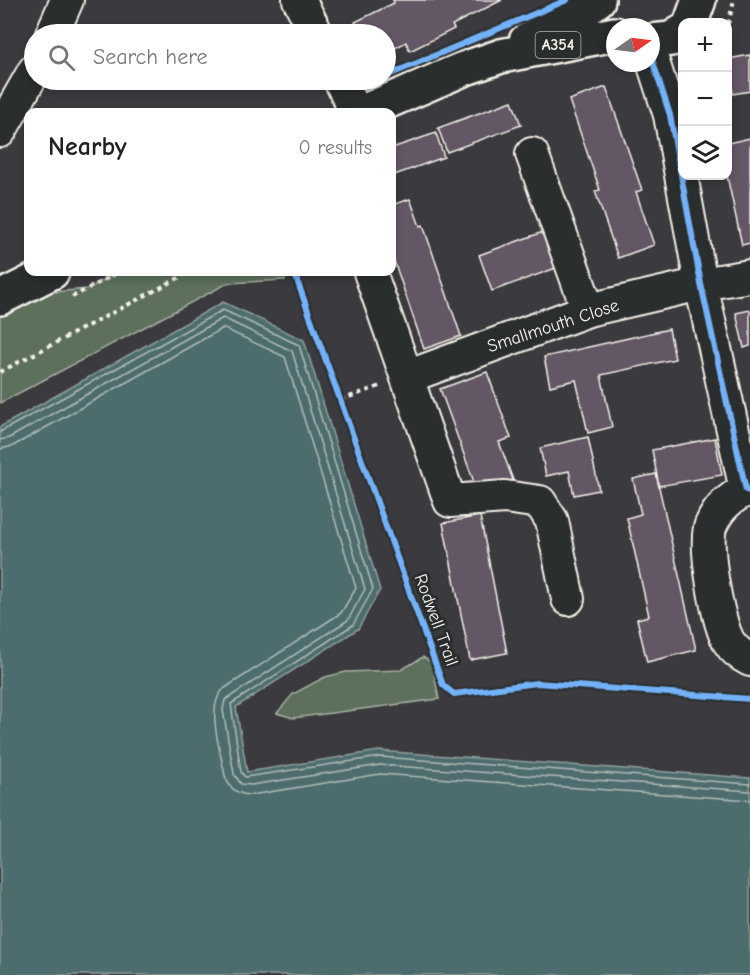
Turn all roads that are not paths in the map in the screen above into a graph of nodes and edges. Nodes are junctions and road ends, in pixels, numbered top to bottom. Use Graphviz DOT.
graph roads {
  1 [pos="67,0"];
  2 [pos="299,0"];
  3 [pos="597,0"];
  4 [pos="611,0"];
  5 [pos="699,0"];
  6 [pos="617,18"];
  7 [pos="56,24"];
  8 [pos="312,24"];
  9 [pos="606,36"];
  10 [pos="669,38"];
  11 [pos="501,56"];
  12 [pos="24,89"];
  13 [pos="345,90"];
  14 [pos="354,108"];
  15 [pos="372,108"];
  16 [pos="0,131"];
  17 [pos="532,154"];
  18 [pos="44,276"];
  19 [pos="371,276"];
  20 [pos="750,276"];
  21 [pos="701,284"];
  22 [pos="0,298"];
  23 [pos="588,310"];
  24 [pos="407,377"];
  25 [pos="748,491"];
  26 [pos="568,599"];
  27 [pos="750,660"];
  1 -- 7 [label="street"];
  2 -- 8 [label="street"];
  3 -- 11 [label="highway, A354"];
  4 -- 6 [label="highway"];
  5 -- 10 [label="highway"];
  9 -- 11 [label="highway, A354"];
  10 -- 21 [label="street"];
  11 -- 15 [label="highway, A354"];
  12 -- 16 [label="street"];
  13 -- 14 [label="street"];
  17 -- 23 [label="street"];
  18 -- 22 [label="highway"];
  19 -- 24 [label="street"];
  20 -- 21 [label="street, Smallmouth Close"];
  21 -- 23 [label="street, Smallmouth Close"];
  21 -- 25 [label="street"];
  23 -- 24 [label="street, Smallmouth Close"];
  24 -- 26 [label="street"];
  25 -- 27 [label="street"];
}
